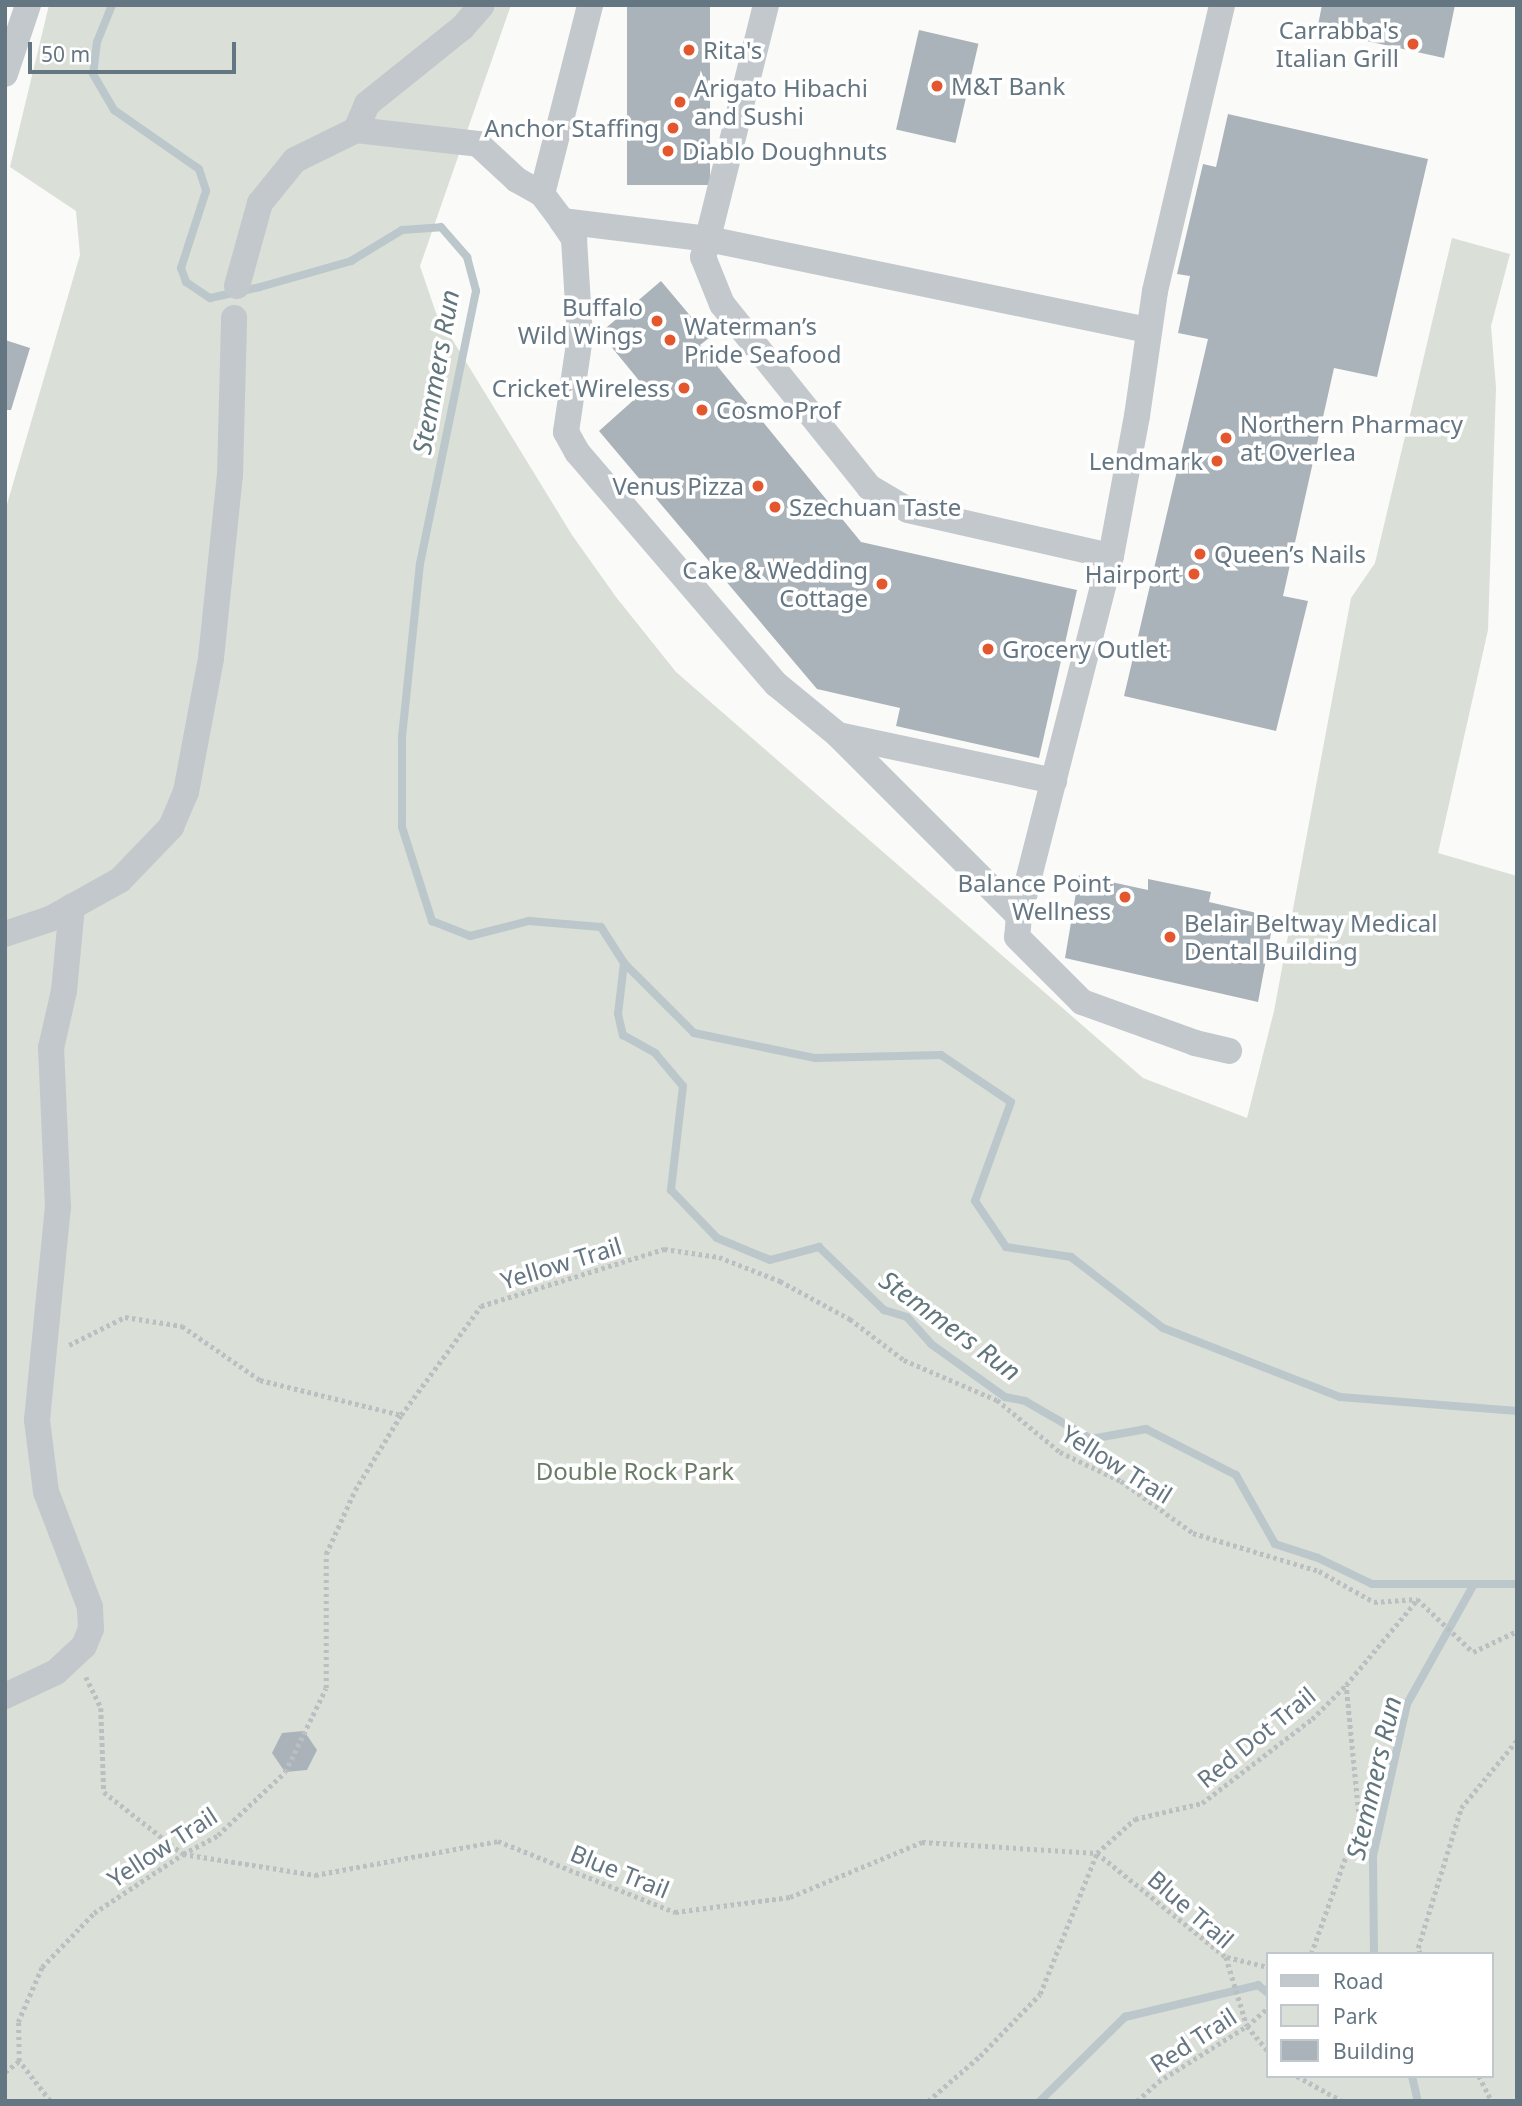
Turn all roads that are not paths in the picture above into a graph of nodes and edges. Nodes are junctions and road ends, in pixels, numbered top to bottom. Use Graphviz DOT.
graph roads {
  1 [pos="28,5"];
  2 [pos="482,5"];
  3 [pos="590,5"];
  4 [pos="766,5"];
  5 [pos="1222,6"];
  6 [pos="5,74"];
  7 [pos="356,130"];
  8 [pos="542,194"];
  9 [pos="562,221"];
  10 [pos="708,239"];
  11 [pos="237,286"];
  12 [pos="234,318"];
  13 [pos="1149,330"];
  14 [pos="1111,556"];
  15 [pos="838,735"];
  16 [pos="1054,780"];
  17 [pos="72,906"];
  18 [pos="1019,916"];
  19 [pos="5,934"];
  20 [pos="1229,1051"];
  21 [pos="5,1696"];
  1 -- 6 [label="lane"];
  2 -- 7 [label="lane"];
  3 -- 8 [label="lane"];
  4 -- 10 [label="lane"];
  5 -- 13 [label="lane"];
  7 -- 8 [label="lane"];
  7 -- 11 [label="lane"];
  8 -- 9 [label="lane"];
  9 -- 10 [label="lane"];
  9 -- 15 [label="lane"];
  10 -- 13 [label="lane"];
  10 -- 14 [label="lane"];
  12 -- 17 [label="lane"];
  13 -- 14 [label="lane"];
  14 -- 16 [label="lane"];
  15 -- 16 [label="lane"];
  15 -- 18 [label="lane"];
  16 -- 18 [label="lane"];
  17 -- 19 [label="lane"];
  17 -- 21 [label="lane"];
  18 -- 20 [label="lane"];
}
